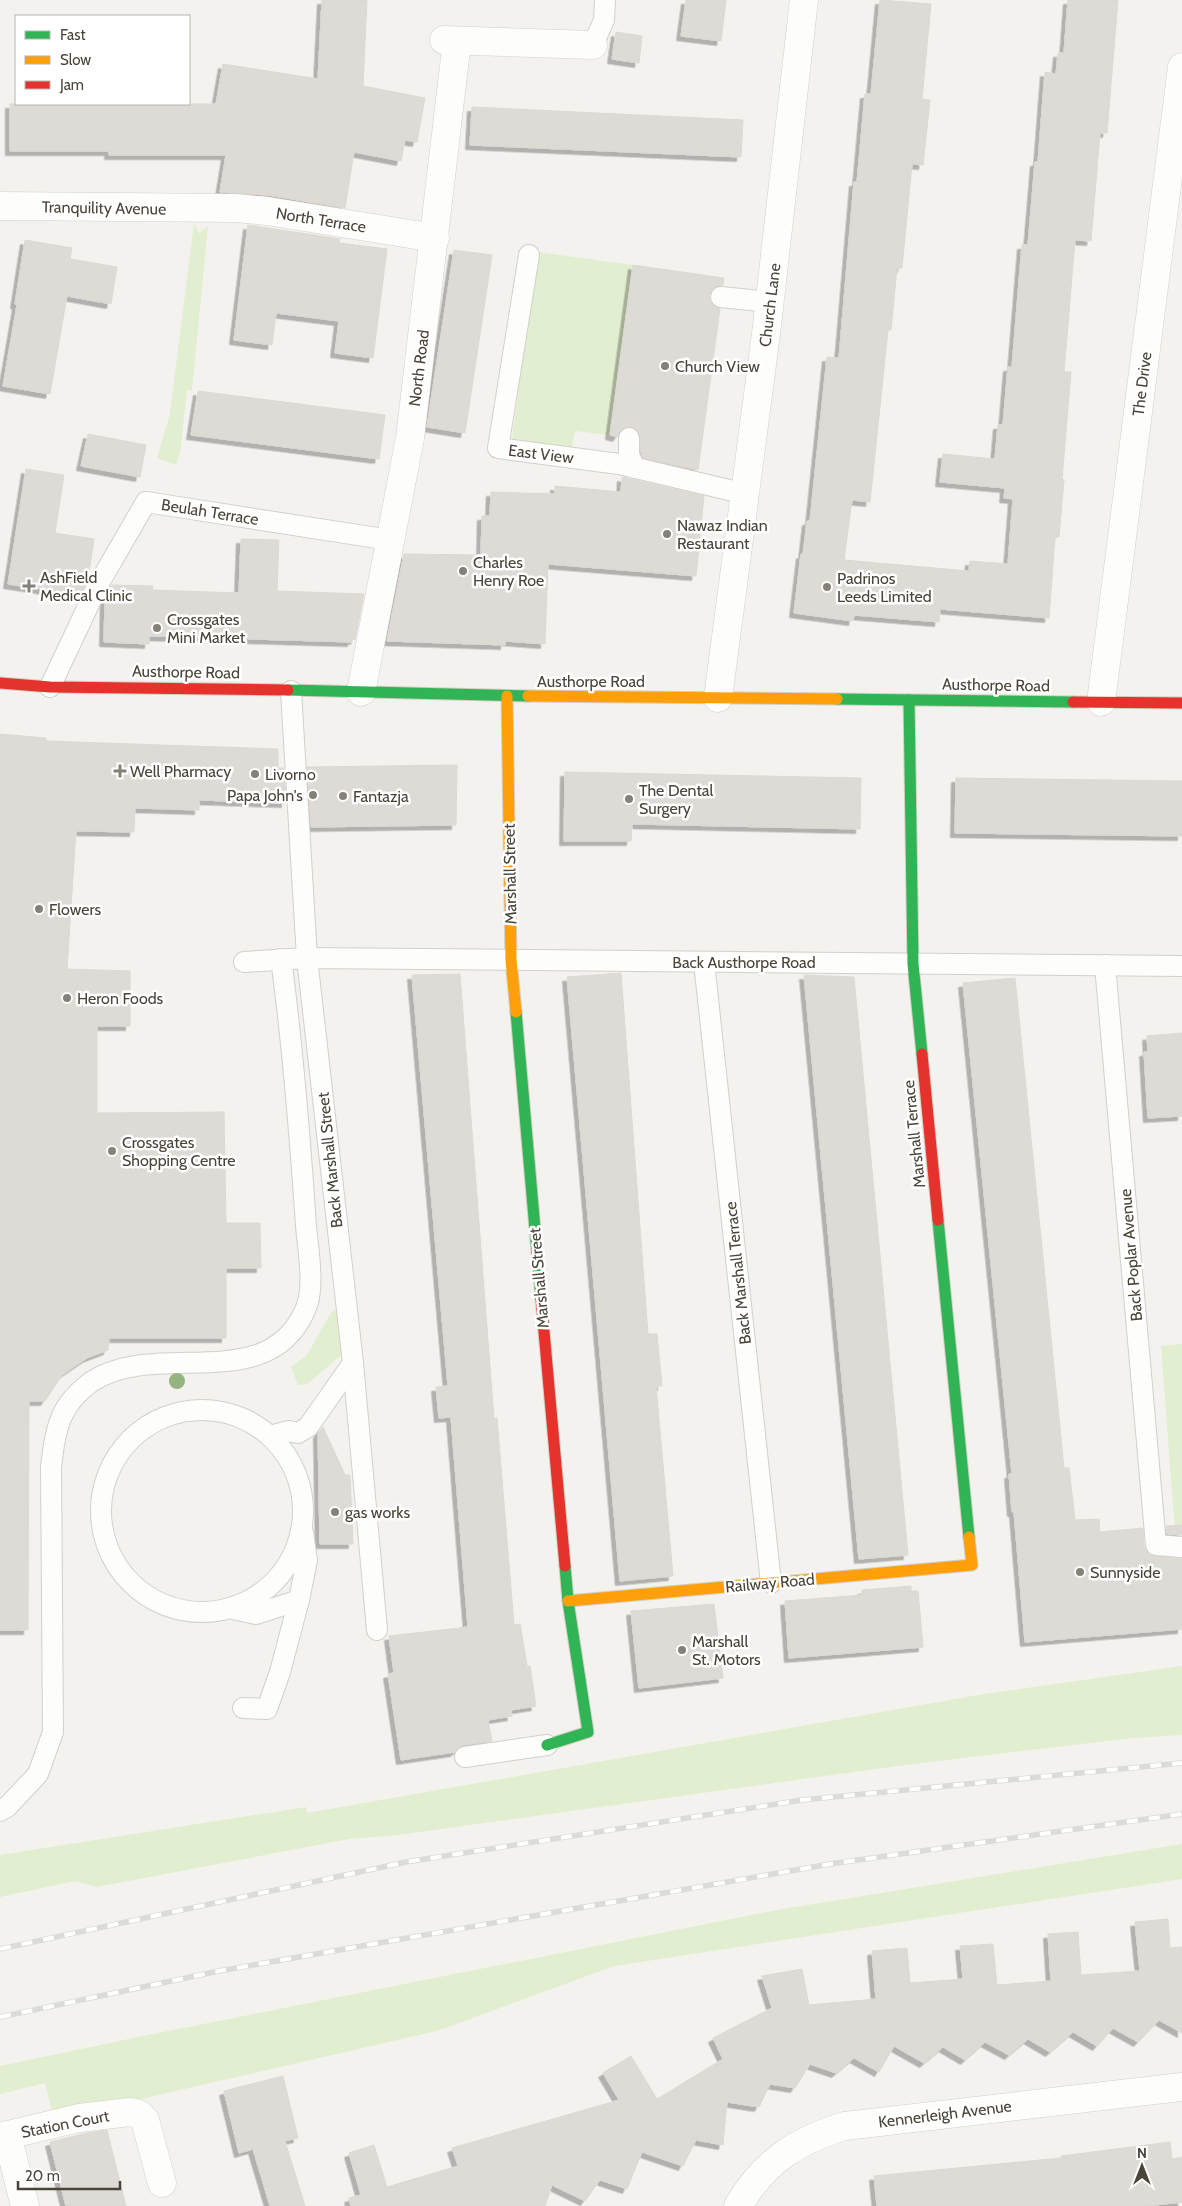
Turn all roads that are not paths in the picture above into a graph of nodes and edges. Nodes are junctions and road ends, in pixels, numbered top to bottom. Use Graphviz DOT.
graph roads {
  1 [pos="605,0"];
  2 [pos="804,0"];
  3 [pos="593,45"];
  4 [pos="1182,66"];
  5 [pos="0,206"];
  6 [pos="207,210"];
  7 [pos="435,238"];
  8 [pos="529,255"];
  9 [pos="721,297"];
  10 [pos="770,302"];
  11 [pos="629,438"];
  12 [pos="634,468"];
  13 [pos="746,494"];
  14 [pos="390,540"];
  15 [pos="0,682"];
  16 [pos="50,687"];
  17 [pos="291,691"];
  18 [pos="361,692"];
  19 [pos="507,696"];
  20 [pos="718,698"];
  21 [pos="909,700"];
  22 [pos="1101,702"];
  23 [pos="1182,703"];
  24 [pos="307,958"];
  25 [pos="281,959"];
  26 [pos="511,960"];
  27 [pos="244,962"];
  28 [pos="704,962"];
  29 [pos="913,964"];
  30 [pos="1105,965"];
  31 [pos="1182,966"];
  32 [pos="353,1363"];
  33 [pos="270,1436"];
  34 [pos="302,1528"];
  35 [pos="1182,1547"];
  36 [pos="972,1565"];
  37 [pos="771,1583"];
  38 [pos="299,1600"];
  39 [pos="568,1602"];
  40 [pos="228,1608"];
  41 [pos="377,1630"];
  42 [pos="243,1708"];
  43 [pos="547,1745"];
  44 [pos="466,1758"];
  45 [pos="0,1811"];
  46 [pos="1182,2087"];
  47 [pos="3,2136"];
  48 [pos="162,2183"];
  49 [pos="26,2206"];
  50 [pos="738,2206"];
  1 -- 3 [label="lane, North Road"];
  2 -- 10 [label="street, Church Lane"];
  3 -- 7 [label="street, North Road"];
  4 -- 22 [label="street, The Drive"];
  5 -- 6 [label="street, Tranquility Avenue"];
  6 -- 7 [label="street, North Terrace"];
  7 -- 14 [label="street, North Road"];
  8 -- 12 [label="lane, East View"];
  9 -- 10 [label="lane"];
  10 -- 13 [label="street, Church Lane"];
  11 -- 12 [label="lane"];
  12 -- 13 [label="lane, East View"];
  13 -- 20 [label="street, Church Lane"];
  14 -- 16 [label="lane, Beulah Terrace"];
  14 -- 18 [label="street, North Road"];
  15 -- 16 [label="street, Austhorpe Road"];
  16 -- 17 [label="street, Austhorpe Road"];
  17 -- 18 [label="street, Austhorpe Road"];
  17 -- 24 [label="lane, Back Marshall Street"];
  18 -- 19 [label="street, Austhorpe Road"];
  19 -- 20 [label="street, Austhorpe Road"];
  19 -- 26 [label="street, Marshall Street"];
  20 -- 21 [label="street, Austhorpe Road"];
  21 -- 22 [label="street, Austhorpe Road"];
  21 -- 29 [label="street, Marshall Terrace"];
  22 -- 23 [label="street, Austhorpe Road"];
  24 -- 25 [label="lane, Back Austhorpe Road"];
  24 -- 26 [label="lane, Back Austhorpe Road"];
  24 -- 32 [label="lane, Back Marshall Street"];
  25 -- 27 [label="lane, Back Austhorpe Road"];
  25 -- 45 [label="lane"];
  26 -- 28 [label="lane, Back Austhorpe Road"];
  26 -- 39 [label="street, Marshall Street"];
  28 -- 29 [label="lane, Back Austhorpe Road"];
  28 -- 37 [label="lane, Back Marshall Terrace"];
  29 -- 30 [label="lane, Back Austhorpe Road"];
  29 -- 36 [label="street, Marshall Terrace"];
  30 -- 31 [label="lane, Back Austhorpe Road"];
  30 -- 35 [label="lane, Back Poplar Avenue"];
  32 -- 33 [label="lane"];
  32 -- 41 [label="lane, Back Marshall Street"];
  33 -- 34 [label="lane"];
  33 -- 40 [label="lane"];
  34 -- 38 [label="lane"];
  34 -- 40 [label="lane"];
  36 -- 37 [label="street, Railway Road"];
  37 -- 39 [label="street, Railway Road"];
  38 -- 40 [label="lane"];
  38 -- 42 [label="lane"];
  39 -- 43 [label="street, Marshall Street"];
  43 -- 44 [label="lane, Marshall Street"];
  46 -- 50 [label="street, Kennerleigh Avenue"];
  47 -- 48 [label="street, Station Court"];
  47 -- 49 [label="street"];
}
